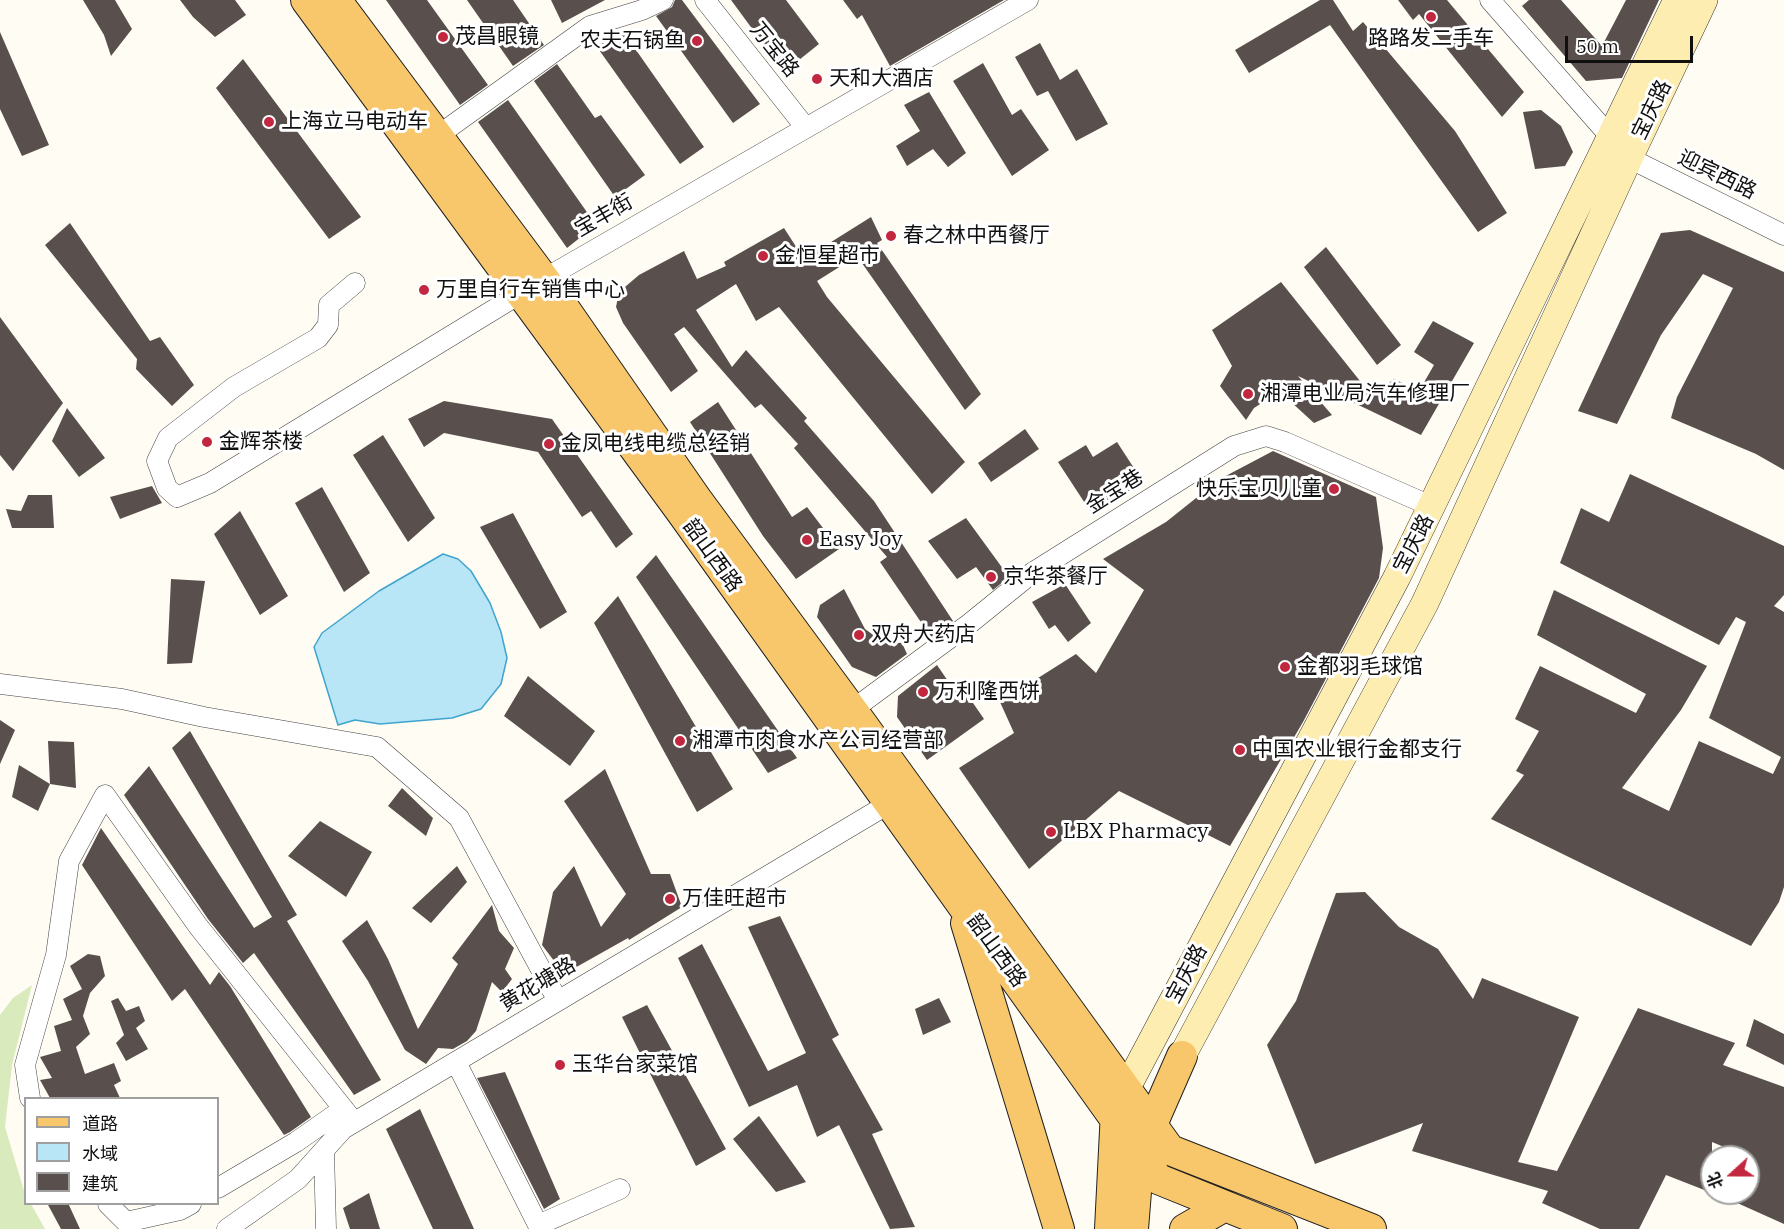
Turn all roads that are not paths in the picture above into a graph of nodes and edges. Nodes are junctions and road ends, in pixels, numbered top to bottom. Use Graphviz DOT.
graph roads {
  1 [pos="306,0"];
  2 [pos="336,0"];
  3 [pos="663,0"];
  4 [pos="705,0"];
  5 [pos="1028,0"];
  6 [pos="1490,0"];
  7 [pos="1677,0"];
  8 [pos="1704,0"];
  9 [pos="806,128"];
  10 [pos="1609,136"];
  11 [pos="436,137"];
  12 [pos="1629,158"];
  13 [pos="1784,235"];
  14 [pos="355,283"];
  15 [pos="533,286"];
  16 [pos="1432,507"];
  17 [pos="0,684"];
  18 [pos="852,710"];
  19 [pos="890,803"];
  20 [pos="959,900"];
  21 [pos="558,1002"];
  22 [pos="1182,1056"];
  23 [pos="456,1062"];
  24 [pos="1124,1095"];
  25 [pos="30,1097"];
  26 [pos="348,1115"];
  27 [pos="1150,1124"];
  28 [pos="324,1150"];
  29 [pos="1139,1154"];
  30 [pos="219,1187"];
  31 [pos="620,1189"];
  32 [pos="110,1205"];
  33 [pos="188,1205"];
  34 [pos="1225,1206"];
  35 [pos="227,1229"];
  36 [pos="326,1229"];
  37 [pos="1059,1229"];
  38 [pos="1110,1229"];
  39 [pos="1133,1229"];
  40 [pos="1185,1229"];
  41 [pos="1282,1229"];
  42 [pos="1371,1229"];
  1 -- 15 [label="main road, 韶山西路"];
  2 -- 11 [label="main road, 韶山西路"];
  3 -- 11 [label="street"];
  4 -- 9 [label="street, 万宝路"];
  5 -- 9 [label="street, 宝丰街"];
  6 -- 10 [label="street"];
  7 -- 10 [label="street, 宝庆路"];
  8 -- 12 [label="street, 宝庆路"];
  9 -- 15 [label="street, 宝丰街"];
  10 -- 12 [label="street"];
  10 -- 16 [label="street, 宝庆路"];
  11 -- 15 [label="main road, 韶山西路"];
  12 -- 13 [label="street, 迎宾西路"];
  12 -- 22 [label="street, 宝庆路"];
  14 -- 15 [label="street, 宝丰街"];
  15 -- 18 [label="main road, 韶山西路"];
  15 -- 19 [label="main road, 韶山西路"];
  16 -- 18 [label="street, 金宝巷"];
  16 -- 24 [label="street, 宝庆路"];
  17 -- 21 [label="street"];
  18 -- 24 [label="main road, 韶山西路"];
  19 -- 20 [label="main road, 韶山西路"];
  19 -- 21 [label="street, 黄花塘路"];
  20 -- 24 [label="main road, 韶山西路"];
  20 -- 37 [label="main road"];
  21 -- 23 [label="street, 黄花塘路"];
  22 -- 27 [label="main road"];
  23 -- 26 [label="street, 黄花塘路"];
  23 -- 31 [label="street"];
  24 -- 27 [label="main road"];
  24 -- 29 [label="main road"];
  24 -- 38 [label="main road"];
  25 -- 26 [label="street"];
  26 -- 28 [label="street, 黄花塘路"];
  26 -- 30 [label="street"];
  27 -- 29 [label="main road"];
  27 -- 42 [label="main road"];
  28 -- 35 [label="street, 黄花塘路"];
  28 -- 36 [label="street"];
  29 -- 34 [label="main road"];
  29 -- 39 [label="main road"];
  32 -- 33 [label="street"];
  34 -- 40 [label="main road"];
  34 -- 41 [label="main road"];
}
